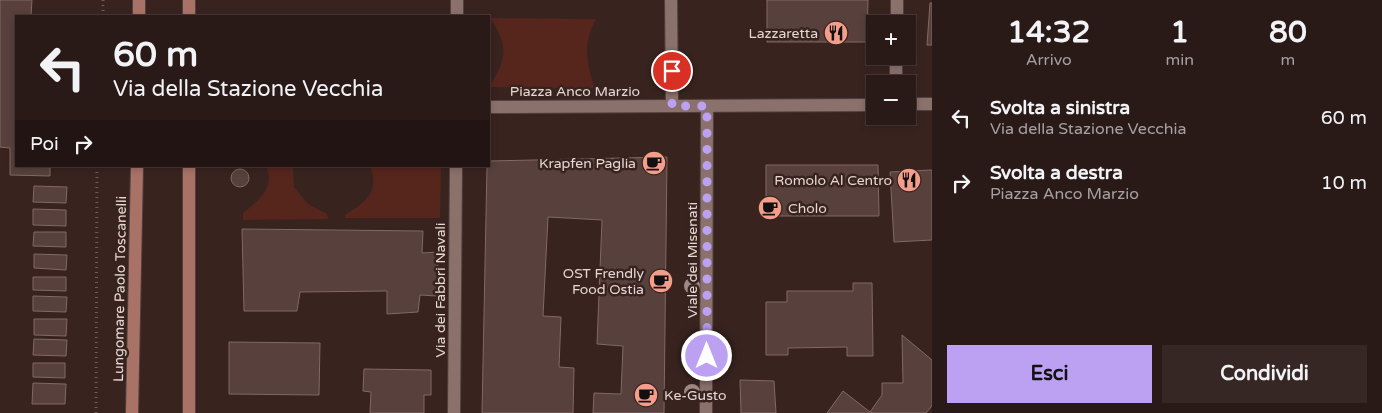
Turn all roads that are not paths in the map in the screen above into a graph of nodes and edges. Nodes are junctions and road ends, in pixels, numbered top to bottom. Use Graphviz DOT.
graph roads {
  1 [pos="139,0"];
  2 [pos="189,0"];
  3 [pos="457,0"];
  4 [pos="668,0"];
  5 [pos="898,0"];
  6 [pos="139,15"];
  7 [pos="189,15"];
  8 [pos="456,15"];
  9 [pos="897,15"];
  10 [pos="916,104"];
  11 [pos="932,104"];
  12 [pos="866,105"];
  13 [pos="672,106"];
  14 [pos="707,106"];
  15 [pos="490,107"];
  16 [pos="138,167"];
  17 [pos="189,167"];
  18 [pos="456,167"];
  19 [pos="132,413"];
  20 [pos="189,413"];
  21 [pos="454,413"];
  22 [pos="706,413"];
  1 -- 6 [label="main road"];
  2 -- 7 [label="main road"];
  3 -- 8 [label="street"];
  4 -- 13 [label="street"];
  5 -- 9 [label="street"];
  10 -- 11 [label="street"];
  12 -- 14 [label="street, Piazza Anco Marzio"];
  13 -- 14 [label="street, Piazza Anco Marzio"];
  13 -- 15 [label="street, Piazza Anco Marzio"];
  14 -- 22 [label="street, Viale dei Misenati"];
  16 -- 19 [label="main road, Lungomare Paolo Toscanelli"];
  17 -- 20 [label="main road"];
  18 -- 21 [label="street, Via dei Fabbri Navali"];
}
